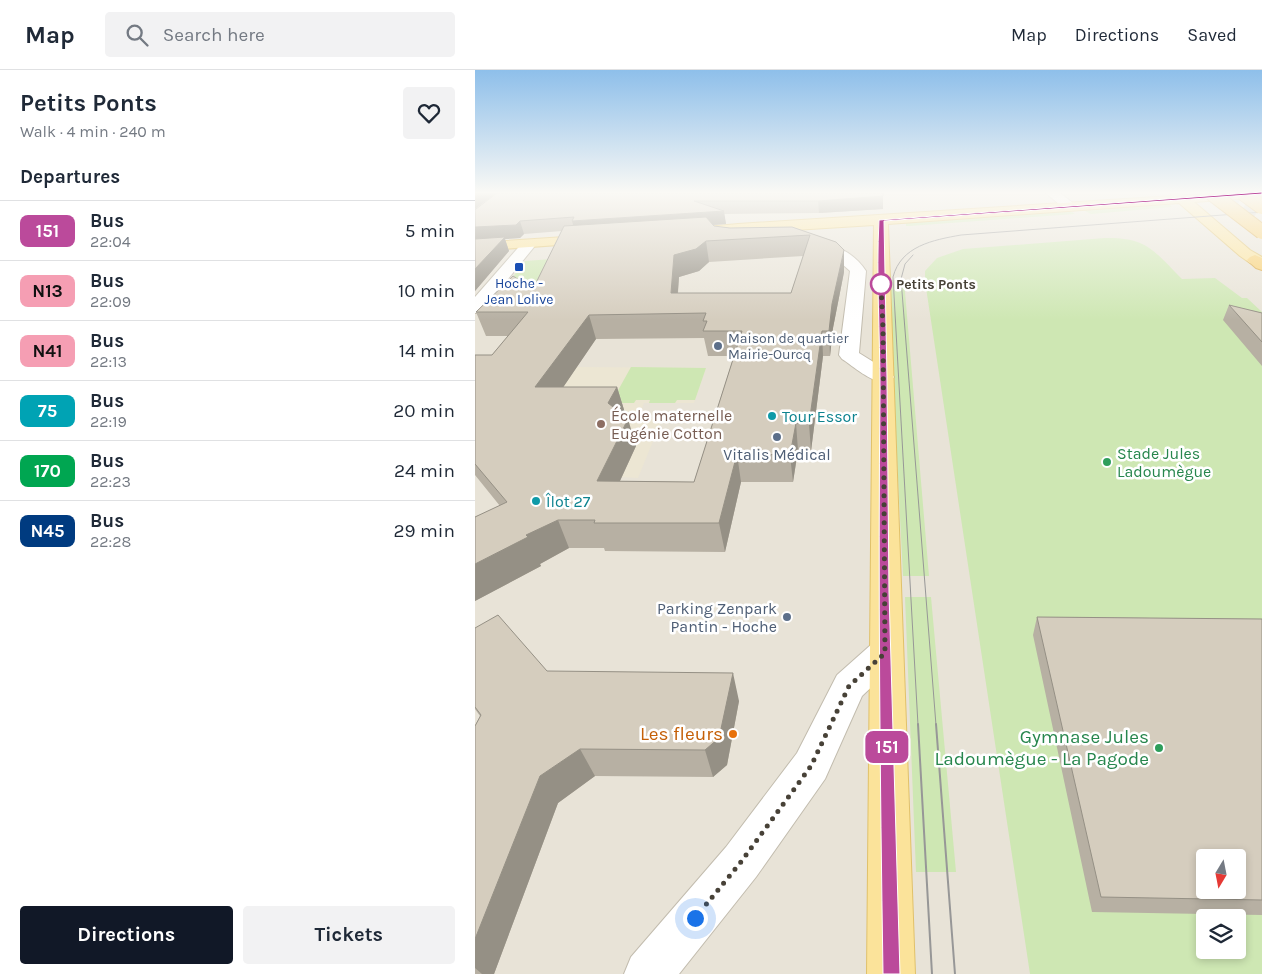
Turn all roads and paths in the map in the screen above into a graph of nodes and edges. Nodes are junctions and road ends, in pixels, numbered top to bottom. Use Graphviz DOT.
graph roads {
  1 [pos="717,235"];
  2 [pos="881,235"];
  3 [pos="1226,235"];
  4 [pos="609,238"];
  5 [pos="529,244"];
  6 [pos="475,247"];
  7 [pos="1260,262"];
  8 [pos="475,308"];
  9 [pos="884,377"];
  10 [pos="885,653"];
  11 [pos="648,974"];
  12 [pos="891,974"];
  1 -- 9 [label="street"];
  2 -- 9 [label="main road"];
  3 -- 7 [label="main road"];
  4 -- 5 [label="main road"];
  5 -- 6 [label="main road"];
  5 -- 8 [label="street"];
  9 -- 10 [label="main road"];
  10 -- 11 [label="street"];
  10 -- 12 [label="main road"];
}
